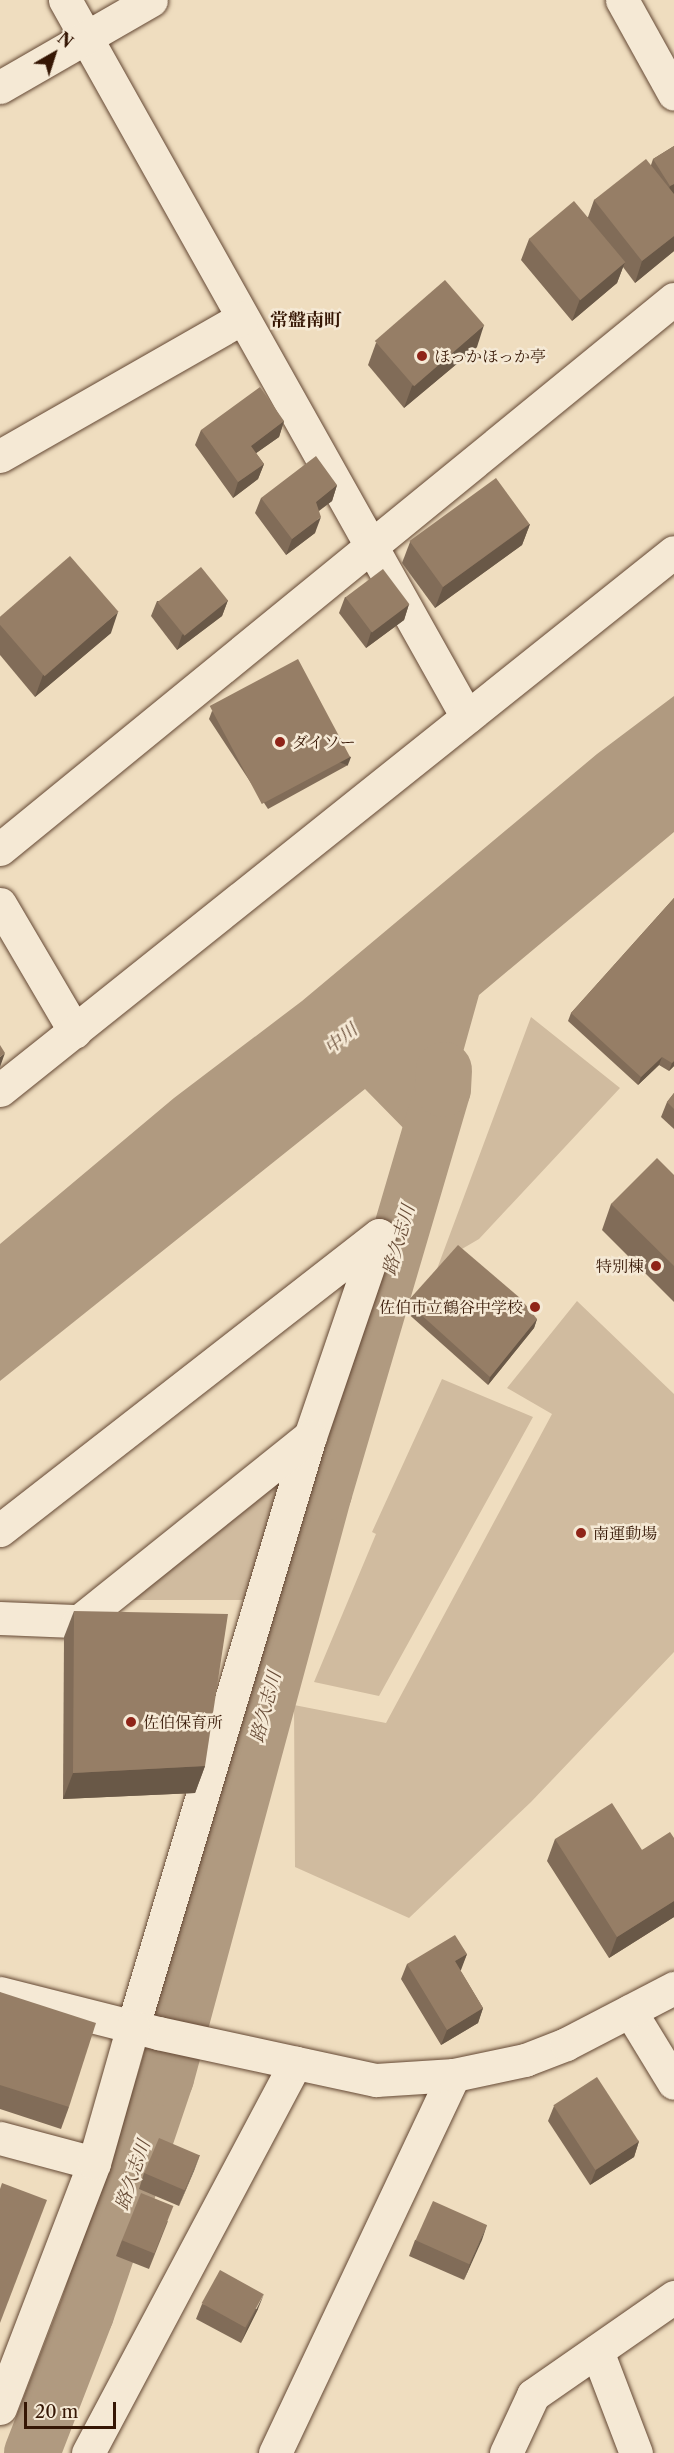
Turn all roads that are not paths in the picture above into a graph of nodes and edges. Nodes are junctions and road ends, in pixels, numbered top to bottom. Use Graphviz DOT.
graph roads {
  1 [pos="64,0"];
  2 [pos="152,0"];
  3 [pos="622,0"];
  4 [pos="86,38"];
  5 [pos="0,87"];
  6 [pos="674,94"];
  7 [pos="674,299"];
  8 [pos="242,318"];
  9 [pos="0,456"];
  10 [pos="372,543"];
  11 [pos="674,552"];
  12 [pos="467,717"];
  13 [pos="0,849"];
  14 [pos="0,904"];
  15 [pos="75,1032"];
  16 [pos="0,1090"];
  17 [pos="310,1436"];
  18 [pos="0,1530"];
  19 [pos="0,1618"];
  20 [pos="78,1622"];
  21 [pos="136,1622"];
  22 [pos="674,1988"];
  23 [pos="0,1993"];
  24 [pos="630,2011"];
  25 [pos="145,2029"];
  26 [pos="295,2063"];
  27 [pos="454,2075"];
  28 [pos="674,2083"];
  29 [pos="0,2138"];
  30 [pos="94,2163"];
  31 [pos="674,2297"];
  32 [pos="597,2351"];
  33 [pos="0,2408"];
  34 [pos="88,2453"];
  35 [pos="275,2453"];
  36 [pos="506,2453"];
  37 [pos="636,2453"];
  1 -- 4 [label="street"];
  2 -- 4 [label="street"];
  3 -- 6 [label="street"];
  4 -- 5 [label="street"];
  4 -- 8 [label="street"];
  7 -- 10 [label="street"];
  8 -- 9 [label="street"];
  8 -- 10 [label="street"];
  10 -- 12 [label="street"];
  10 -- 13 [label="street"];
  11 -- 12 [label="street"];
  12 -- 15 [label="street"];
  14 -- 15 [label="street"];
  15 -- 16 [label="street"];
  17 -- 18 [label="street"];
  17 -- 20 [label="street"];
  17 -- 25 [label="street"];
  19 -- 20 [label="street"];
  20 -- 21 [label="street"];
  22 -- 24 [label="street"];
  23 -- 25 [label="street"];
  24 -- 27 [label="street"];
  24 -- 28 [label="street"];
  25 -- 26 [label="street"];
  25 -- 30 [label="street"];
  26 -- 27 [label="street"];
  26 -- 34 [label="street"];
  27 -- 35 [label="street"];
  29 -- 30 [label="street"];
  30 -- 33 [label="street"];
  31 -- 32 [label="street"];
  32 -- 36 [label="street"];
  32 -- 37 [label="street"];
}
